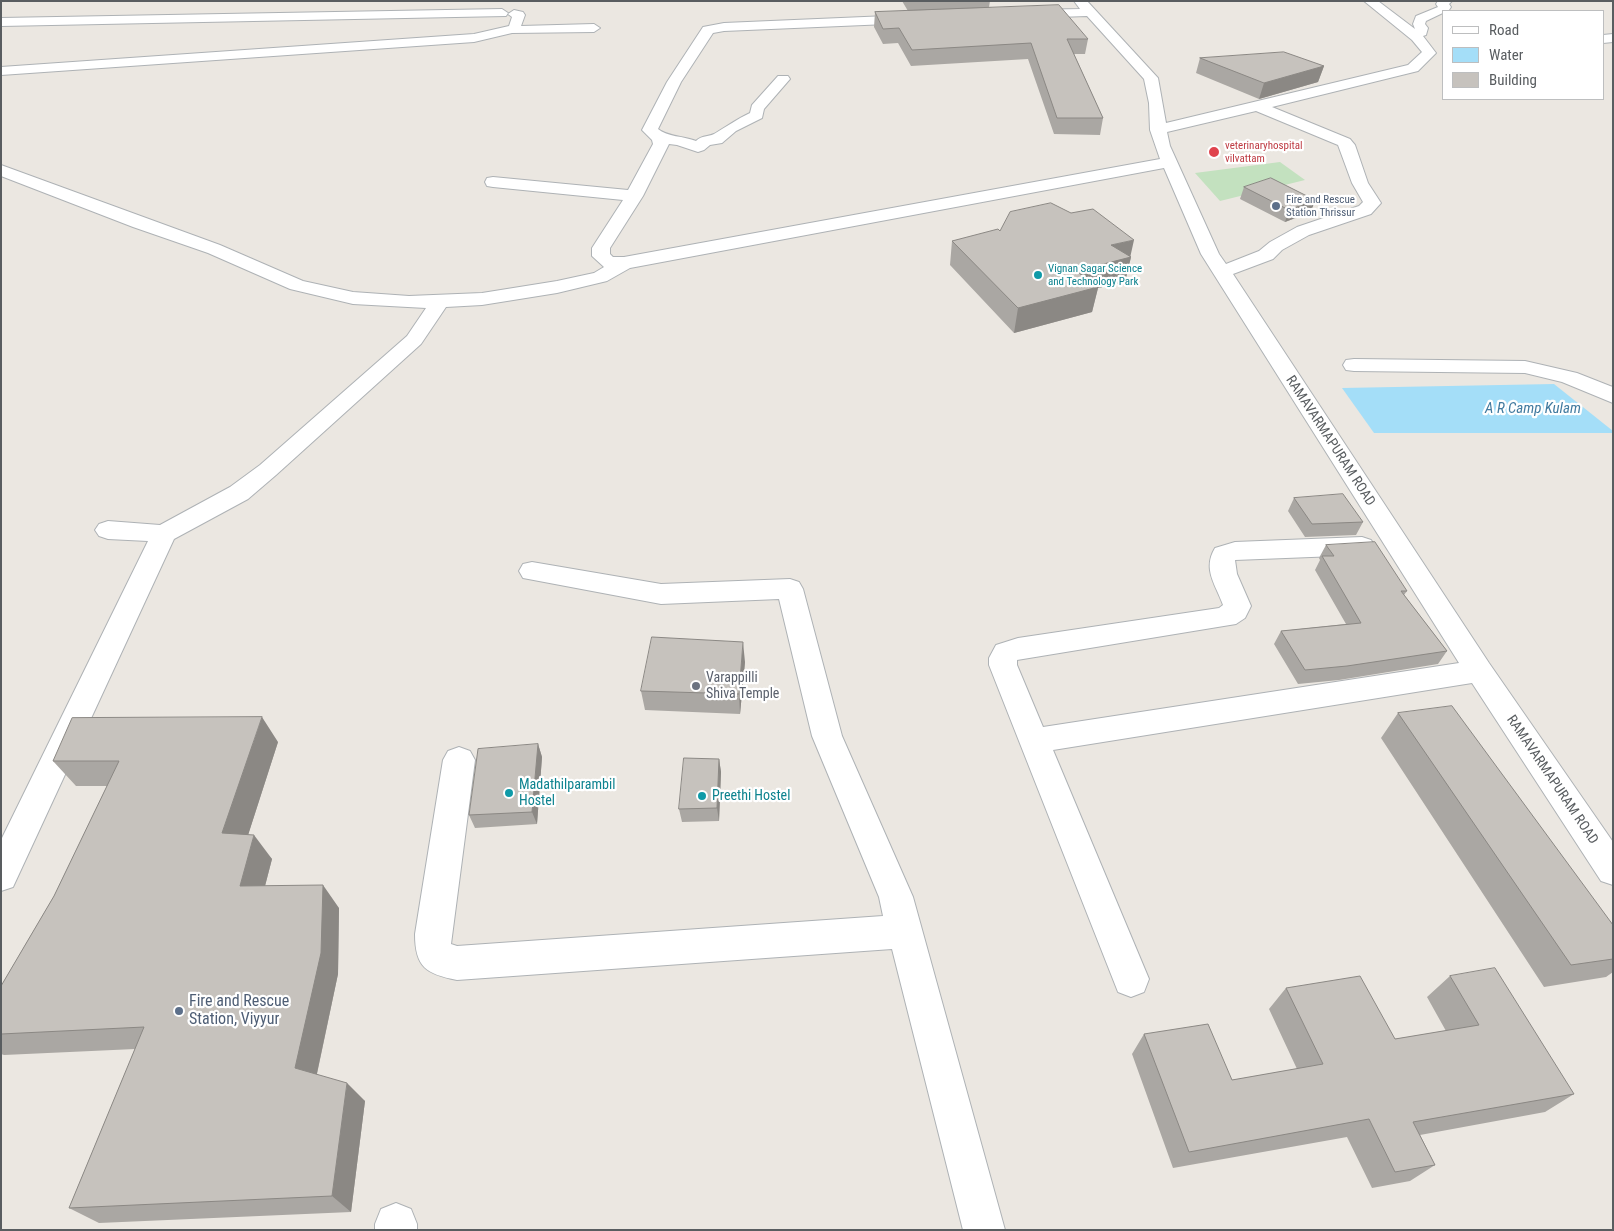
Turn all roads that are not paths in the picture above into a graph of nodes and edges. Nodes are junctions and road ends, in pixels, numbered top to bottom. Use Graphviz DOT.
graph roads {
  1 [pos="1370,1"];
  2 [pos="1446,1"];
  3 [pos="503,7"];
  4 [pos="1085,7"];
  5 [pos="96,8"];
  6 [pos="1011,15"];
  7 [pos="922,19"];
  8 [pos="7,22"];
  9 [pos="515,28"];
  10 [pos="594,28"];
  11 [pos="1413,35"];
  12 [pos="1440,62"];
  13 [pos="1414,67"];
  14 [pos="1,71"];
  15 [pos="783,79"];
  16 [pos="1257,106"];
  17 [pos="1158,130"];
  18 [pos="660,139"];
  19 [pos="1169,162"];
  20 [pos="1,170"];
  21 [pos="493,182"];
  22 [pos="634,196"];
  23 [pos="624,263"];
  24 [pos="1221,272"];
  25 [pos="440,302"];
  26 [pos="1354,365"];
  27 [pos="1613,396"];
  28 [pos="108,530"];
  29 [pos="164,534"];
  30 [pos="1396,544"];
  31 [pos="532,571"];
  32 [pos="1479,671"];
  33 [pos="1034,741"];
  34 [pos="459,760"];
  35 [pos="1613,870"];
  36 [pos="1,876"];
  37 [pos="906,931"];
  38 [pos="1132,979"];
  39 [pos="984,1230"];
  1 -- 11 [label="street"];
  2 -- 11 [label="street"];
  3 -- 8 [label="street"];
  3 -- 9 [label="street"];
  4 -- 6 [label="street"];
  4 -- 17 [label="street, RAMAVARMAPURAM ROAD"];
  5 -- 8 [label="street"];
  7 -- 18 [label="street"];
  9 -- 10 [label="street"];
  9 -- 14 [label="street"];
  11 -- 13 [label="street"];
  12 -- 13 [label="street"];
  13 -- 16 [label="street"];
  15 -- 18 [label="street"];
  16 -- 17 [label="street"];
  16 -- 24 [label="street"];
  17 -- 19 [label="street, RAMAVARMAPURAM ROAD"];
  18 -- 22 [label="street"];
  19 -- 23 [label="street"];
  19 -- 24 [label="street, RAMAVARMAPURAM ROAD"];
  20 -- 25 [label="street"];
  21 -- 22 [label="street"];
  22 -- 23 [label="street"];
  23 -- 25 [label="street"];
  24 -- 30 [label="street, RAMAVARMAPURAM ROAD"];
  25 -- 29 [label="street"];
  26 -- 27 [label="street"];
  28 -- 29 [label="street"];
  29 -- 36 [label="street"];
  30 -- 32 [label="street, RAMAVARMAPURAM ROAD"];
  30 -- 33 [label="street"];
  31 -- 37 [label="street"];
  32 -- 33 [label="street"];
  32 -- 35 [label="street, RAMAVARMAPURAM ROAD"];
  33 -- 38 [label="street"];
  34 -- 37 [label="street"];
  37 -- 39 [label="street"];
}
